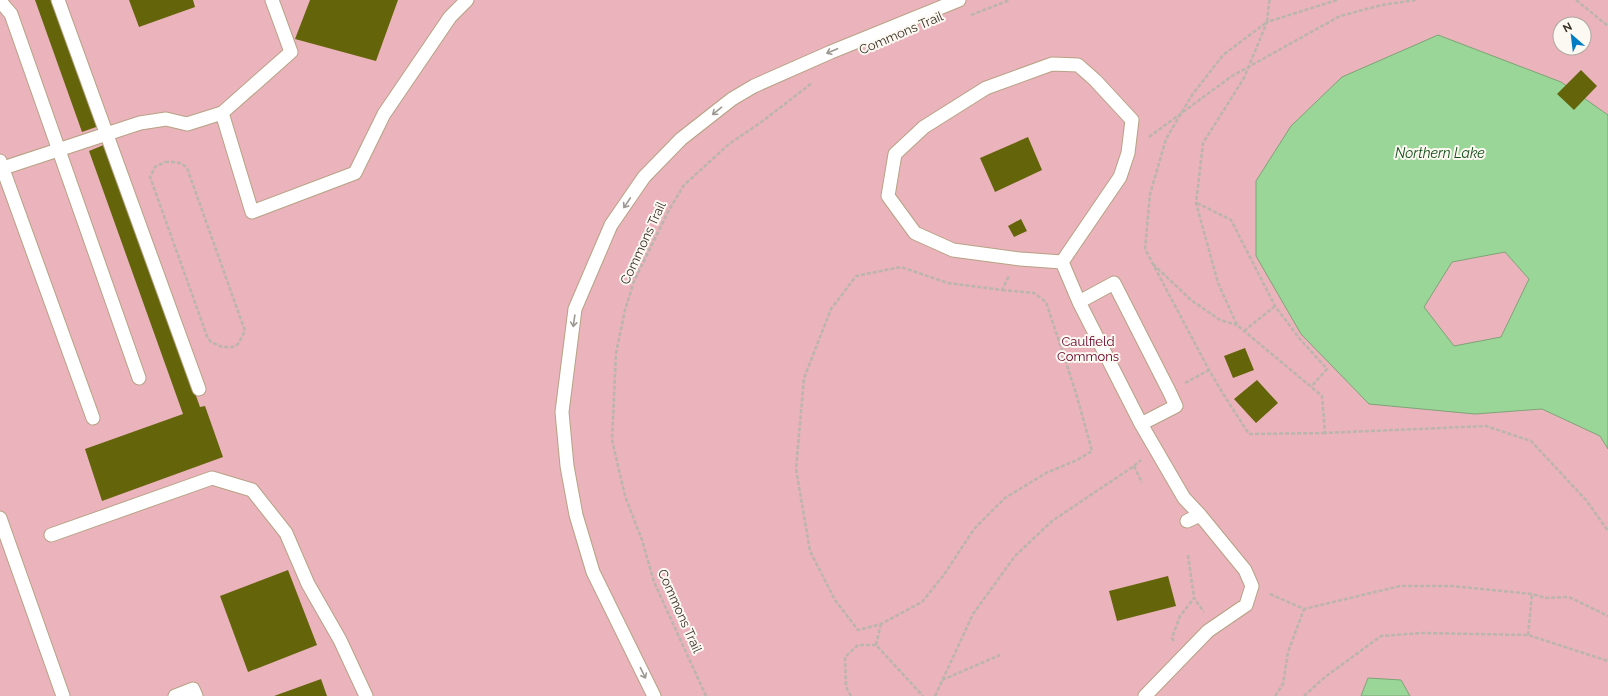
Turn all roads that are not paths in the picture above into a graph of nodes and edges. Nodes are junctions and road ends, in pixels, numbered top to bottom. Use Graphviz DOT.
graph roads {
  1 [pos="58,0"];
  2 [pos="272,0"];
  3 [pos="467,0"];
  4 [pos="959,0"];
  5 [pos="0,1"];
  6 [pos="222,112"];
  7 [pos="107,133"];
  8 [pos="58,150"];
  9 [pos="1,166"];
  10 [pos="1062,262"];
  11 [pos="1079,302"];
  12 [pos="139,378"];
  13 [pos="200,389"];
  14 [pos="93,418"];
  15 [pos="1141,424"];
  16 [pos="1200,515"];
  17 [pos="0,518"];
  18 [pos="1187,521"];
  19 [pos="52,535"];
  20 [pos="62,696"];
  21 [pos="175,696"];
  22 [pos="196,696"];
  23 [pos="366,696"];
  24 [pos="654,696"];
  25 [pos="1145,696"];
  1 -- 7 [label="lane"];
  2 -- 6 [label="lane"];
  3 -- 6 [label="lane"];
  4 -- 24 [label="lane, one-way"];
  5 -- 8 [label="lane"];
  6 -- 7 [label="lane"];
  7 -- 8 [label="lane"];
  7 -- 13 [label="lane"];
  8 -- 9 [label="lane"];
  8 -- 12 [label="lane"];
  9 -- 14 [label="lane"];
  10 -- 10 [label="lane"];
  10 -- 11 [label="lane"];
  11 -- 15 [label="lane"];
  11 -- 15 [label="lane"];
  15 -- 16 [label="lane"];
  16 -- 18 [label="lane"];
  16 -- 25 [label="lane"];
  17 -- 20 [label="lane"];
  19 -- 23 [label="lane"];
  21 -- 22 [label="lane"];
}
